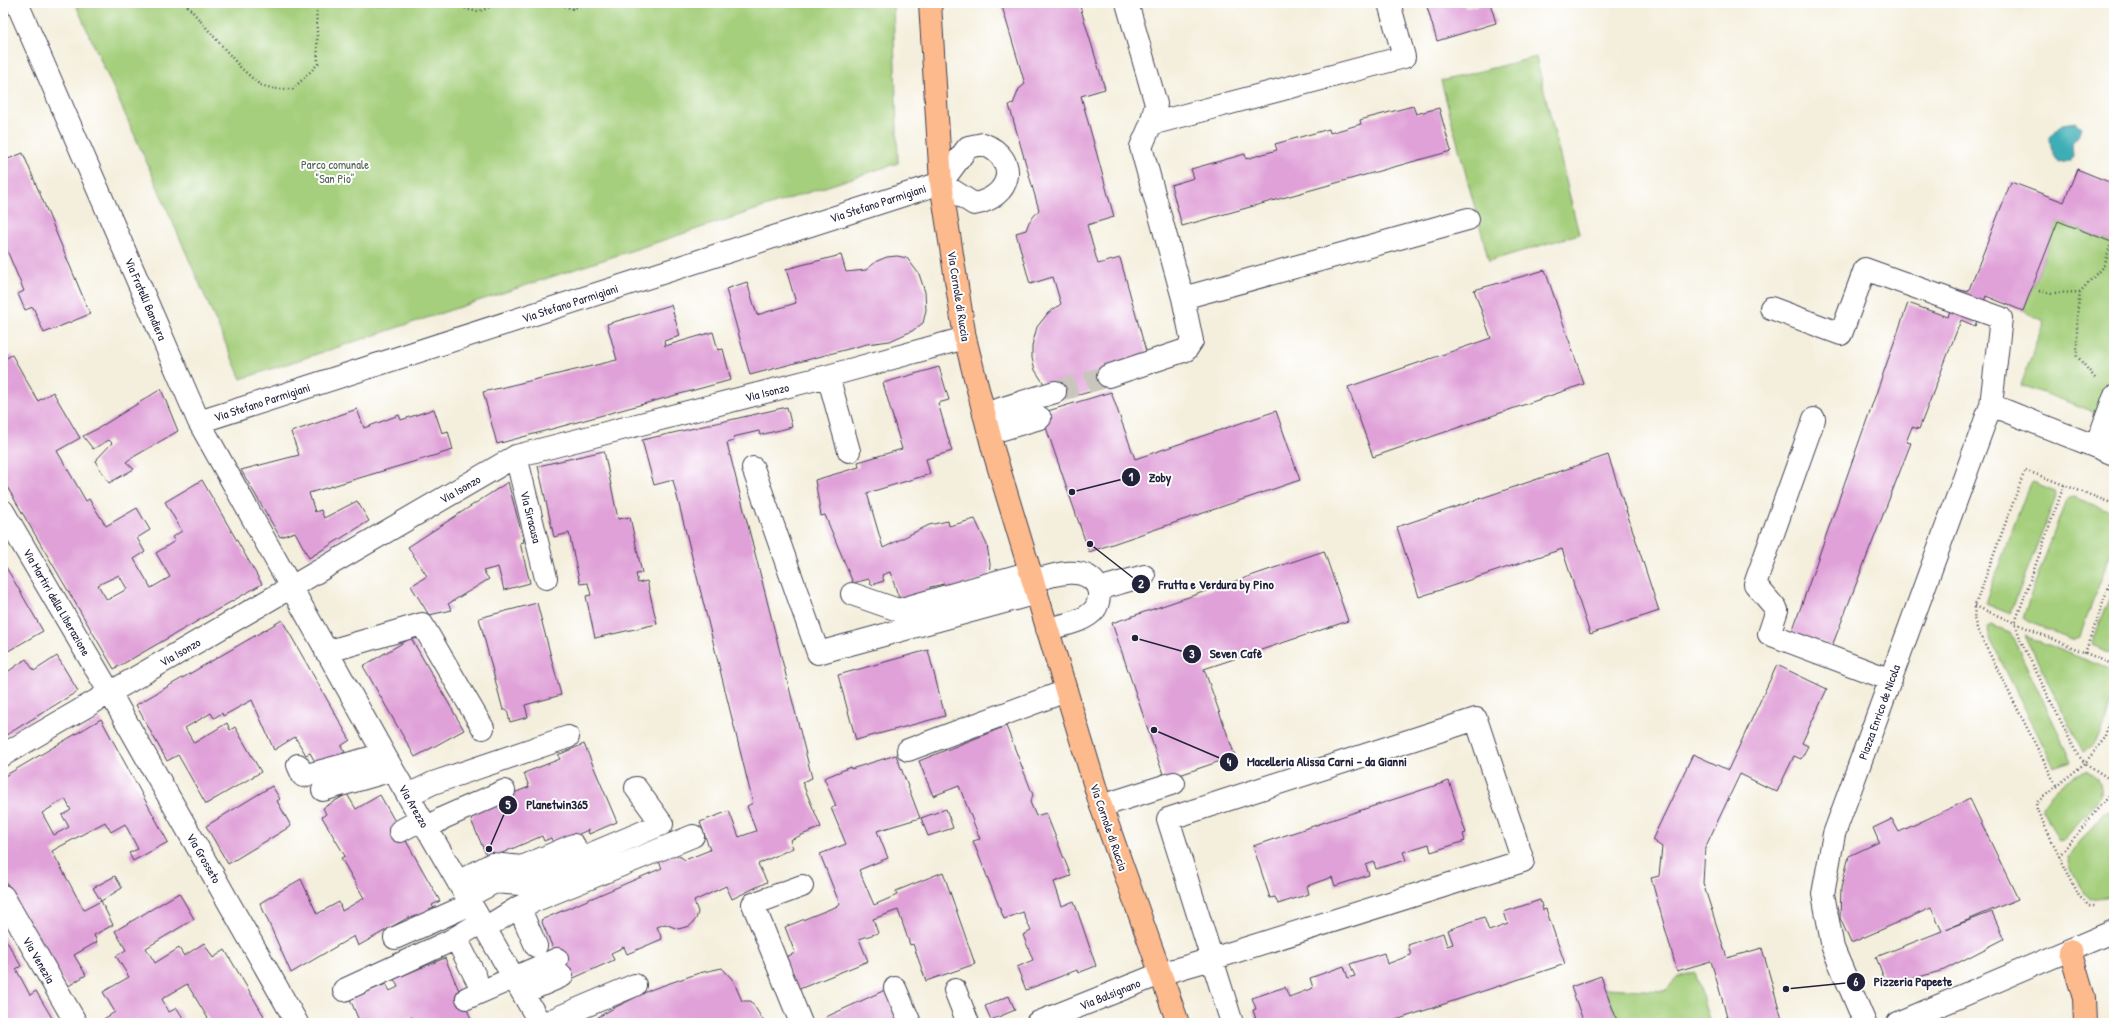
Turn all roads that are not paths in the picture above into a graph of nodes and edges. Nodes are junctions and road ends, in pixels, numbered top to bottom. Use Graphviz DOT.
graph roads {
  1 [pos="17,3"];
  2 [pos="930,3"];
  3 [pos="1389,3"];
  4 [pos="1133,4"];
  5 [pos="1151,124"];
  6 [pos="941,183"];
  7 [pos="1468,219"];
  8 [pos="1184,298"];
  9 [pos="1771,308"];
  10 [pos="965,338"];
  11 [pos="828,376"];
  12 [pos="1108,376"];
  13 [pos="1055,392"];
  14 [pos="2114,397"];
  15 [pos="1991,405"];
  16 [pos="1040,418"];
  17 [pos="1814,420"];
  18 [pos="199,422"];
  19 [pos="987,423"];
  20 [pos="2105,450"];
  21 [pos="849,451"];
  22 [pos="516,456"];
  23 [pos="753,468"];
  24 [pos="3,511"];
  25 [pos="1144,576"];
  26 [pos="546,578"];
  27 [pos="1034,582"];
  28 [pos="290,588"];
  29 [pos="1098,589"];
  30 [pos="852,594"];
  31 [pos="1047,629"];
  32 [pos="326,652"];
  33 [pos="1891,680"];
  34 [pos="1066,691"];
  35 [pos="110,693"];
  36 [pos="483,728"];
  37 [pos="568,737"];
  38 [pos="908,750"];
  39 [pos="3,755"];
  40 [pos="389,762"];
  41 [pos="298,765"];
  42 [pos="1174,783"];
  43 [pos="636,788"];
  44 [pos="323,790"];
  45 [pos="504,791"];
  46 [pos="408,795"];
  47 [pos="1101,806"];
  48 [pos="424,824"];
  49 [pos="400,831"];
  50 [pos="693,836"];
  51 [pos="574,845"];
  52 [pos="802,886"];
  53 [pos="465,894"];
  54 [pos="3,896"];
  55 [pos="520,907"];
  56 [pos="484,925"];
  57 [pos="2114,931"];
  58 [pos="395,938"];
  59 [pos="456,938"];
  60 [pos="536,946"];
  61 [pos="2070,951"];
  62 [pos="1212,959"];
  63 [pos="560,968"];
  64 [pos="1160,974"];
  65 [pos="476,978"];
  66 [pos="635,985"];
  67 [pos="519,986"];
  68 [pos="895,988"];
  69 [pos="344,990"];
  70 [pos="955,990"];
  71 [pos="467,998"];
  72 [pos="572,1018"];
  73 [pos="1175,1022"];
  74 [pos="76,1023"];
  75 [pos="297,1023"];
  76 [pos="541,1023"];
  77 [pos="801,1023"];
  78 [pos="910,1023"];
  79 [pos="968,1023"];
  80 [pos="1037,1023"];
  81 [pos="1232,1023"];
  82 [pos="1865,1023"];
  83 [pos="1898,1023"];
  84 [pos="2085,1023"];
  1 -- 18 [label="street, Via Fratelli Bandiera"];
  2 -- 6 [label="main road, Via Cornole di Ruccia"];
  3 -- 5 [label="street"];
  4 -- 5 [label="street"];
  5 -- 8 [label="street"];
  6 -- 6 [label="street"];
  6 -- 10 [label="main road, Via Cornole di Ruccia"];
  6 -- 18 [label="street, Via Stefano Parmigiani"];
  7 -- 8 [label="street"];
  8 -- 12 [label="street"];
  9 -- 15 [label="street, Piazza Enrico de Nicola"];
  10 -- 11 [label="street, Via Isonzo"];
  10 -- 19 [label="main road, Via Cornole di Ruccia"];
  11 -- 21 [label="street"];
  11 -- 22 [label="street, Via Isonzo"];
  13 -- 19 [label="street"];
  14 -- 20 [label="street"];
  15 -- 20 [label="street"];
  15 -- 33 [label="street, Piazza Enrico de Nicola"];
  16 -- 19 [label="street"];
  17 -- 33 [label="street"];
  18 -- 28 [label="street, Via Fratelli Bandiera"];
  19 -- 27 [label="main road, Via Cornole di Ruccia"];
  22 -- 26 [label="street, Via Siracusa"];
  22 -- 28 [label="street, Via Isonzo"];
  23 -- 27 [label="street"];
  24 -- 35 [label="street, Via Martiri della Liberazione"];
  25 -- 29 [label="street"];
  27 -- 29 [label="street"];
  27 -- 30 [label="street"];
  27 -- 31 [label="main road, Via Cornole di Ruccia"];
  28 -- 32 [label="street, Via Arezzo"];
  28 -- 35 [label="street, Via Isonzo"];
  29 -- 31 [label="street"];
  31 -- 34 [label="main road, Via Cornole di Ruccia"];
  32 -- 36 [label="street"];
  32 -- 40 [label="street, Via Arezzo"];
  33 -- 82 [label="street, Piazza Enrico de Nicola"];
  34 -- 38 [label="street"];
  34 -- 47 [label="main road, Via Cornole di Ruccia"];
  35 -- 39 [label="street, Via Isonzo"];
  35 -- 75 [label="street, Via Grosseto"];
  37 -- 46 [label="street"];
  40 -- 41 [label="street"];
  40 -- 44 [label="street"];
  40 -- 46 [label="street, Via Arezzo"];
  42 -- 47 [label="street"];
  43 -- 53 [label="street"];
  45 -- 48 [label="street"];
  46 -- 48 [label="street, Via Arezzo"];
  47 -- 64 [label="main road, Via Cornole di Ruccia"];
  48 -- 49 [label="street"];
  48 -- 53 [label="street, Via Arezzo"];
  50 -- 55 [label="street"];
  51 -- 53 [label="street"];
  52 -- 77 [label="street"];
  53 -- 56 [label="street, Via Arezzo"];
  53 -- 58 [label="street"];
  54 -- 74 [label="street, Via Venezia"];
  55 -- 56 [label="street"];
  55 -- 60 [label="street"];
  56 -- 59 [label="street"];
  56 -- 67 [label="street, Via Arezzo"];
  57 -- 61 [label="street"];
  59 -- 65 [label="street"];
  59 -- 69 [label="street"];
  61 -- 83 [label="street"];
  61 -- 84 [label="main road"];
  62 -- 62 [label="street, Via Balsignano"];
  62 -- 64 [label="street, Via Balsignano"];
  62 -- 81 [label="street"];
  63 -- 67 [label="street"];
  64 -- 73 [label="main road, Via Cornole di Ruccia"];
  64 -- 80 [label="street, Via Balsignano"];
  66 -- 72 [label="street"];
  67 -- 71 [label="street"];
  67 -- 76 [label="street, Via Arezzo"];
  68 -- 78 [label="street"];
  70 -- 79 [label="street"];
  72 -- 76 [label="street"];
}
